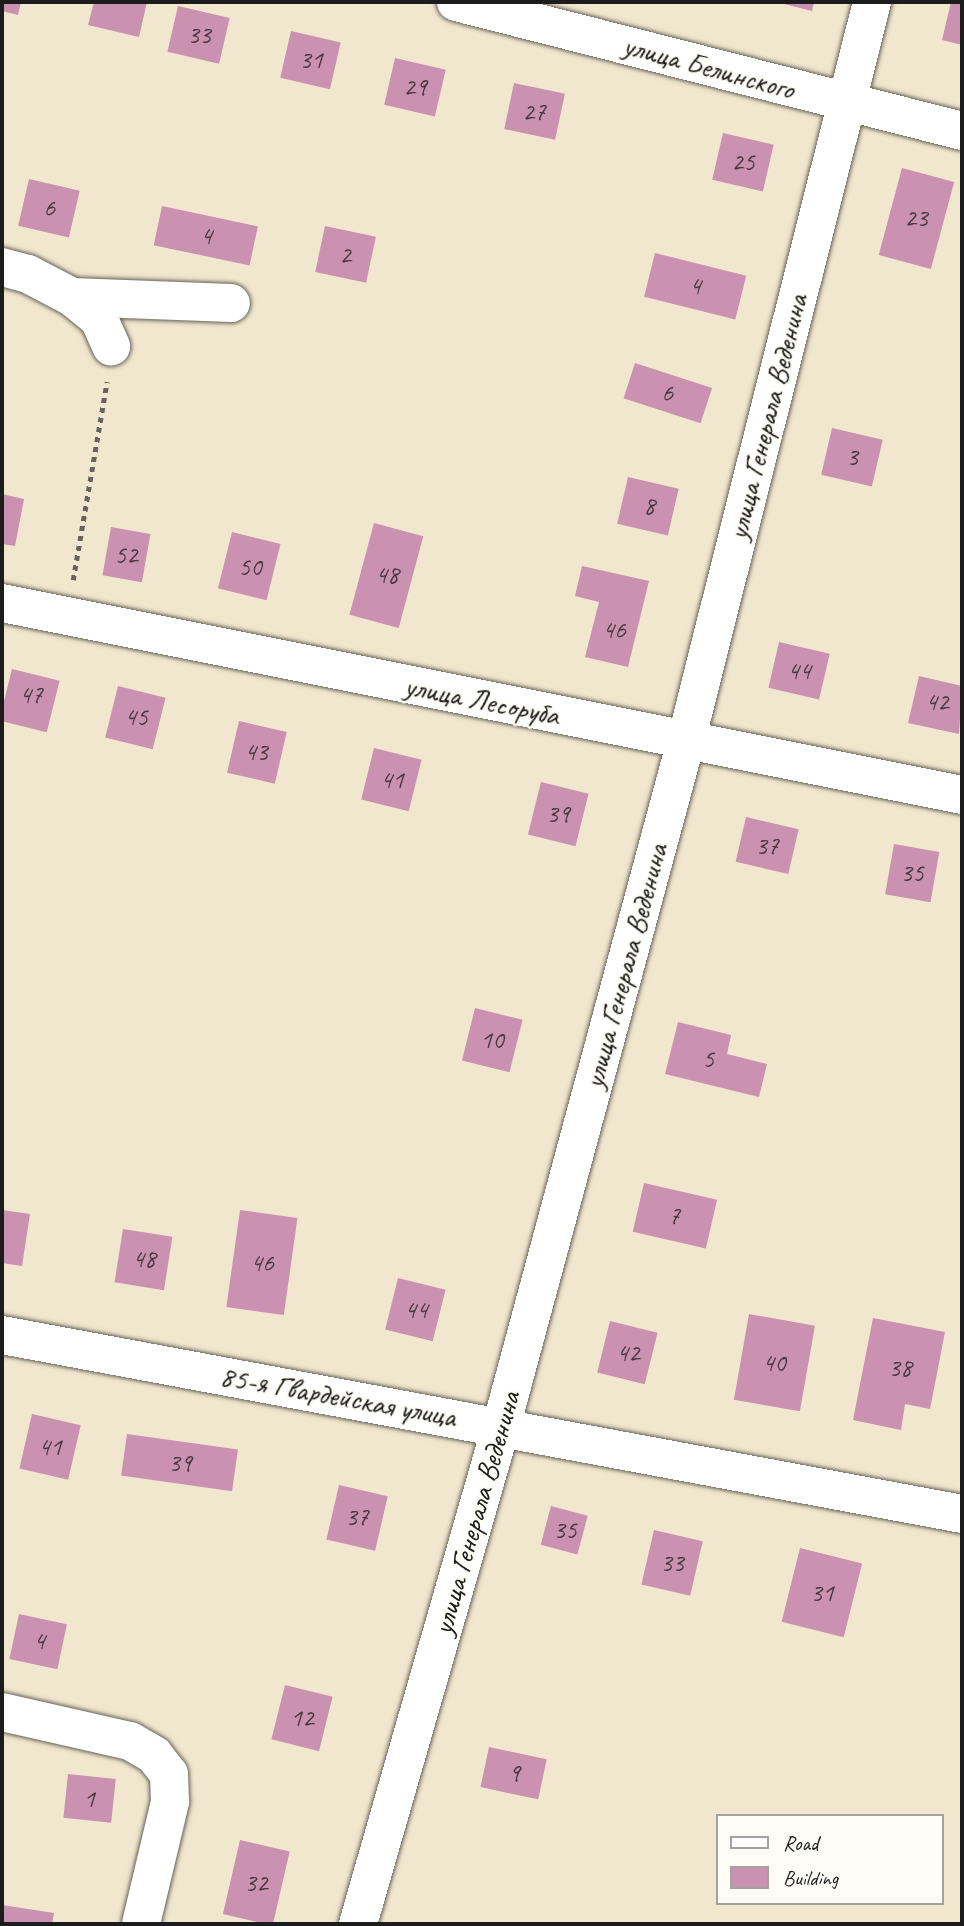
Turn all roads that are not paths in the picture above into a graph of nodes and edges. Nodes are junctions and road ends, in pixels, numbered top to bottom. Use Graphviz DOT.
graph roads {
  1 [pos="456,2"];
  2 [pos="872,2"];
  3 [pos="845,104"];
  4 [pos="962,131"];
  5 [pos="2,267"];
  6 [pos="72,297"];
  7 [pos="231,303"];
  8 [pos="111,346"];
  9 [pos="2,603"];
  10 [pos="686,741"];
  11 [pos="962,795"];
  12 [pos="2,1335"];
  13 [pos="501,1427"];
  14 [pos="962,1514"];
  15 [pos="2,1712"];
  16 [pos="141,1924"];
  17 [pos="358,1924"];
  1 -- 3 [label="street, улица Белинского"];
  2 -- 3 [label="street, улица Генерала Веденина"];
  3 -- 4 [label="street, улица Белинского"];
  3 -- 10 [label="street, улица Генерала Веденина"];
  5 -- 6 [label="street"];
  6 -- 7 [label="street"];
  6 -- 8 [label="street"];
  9 -- 10 [label="street, улица Лесоруба"];
  10 -- 11 [label="street, улица Лесоруба"];
  10 -- 13 [label="street, улица Генерала Веденина"];
  12 -- 13 [label="street, 85-я Гвардейская улица"];
  13 -- 14 [label="street, 85-я Гвардейская улица"];
  13 -- 17 [label="street, улица Генерала Веденина"];
  15 -- 16 [label="street"];
}
